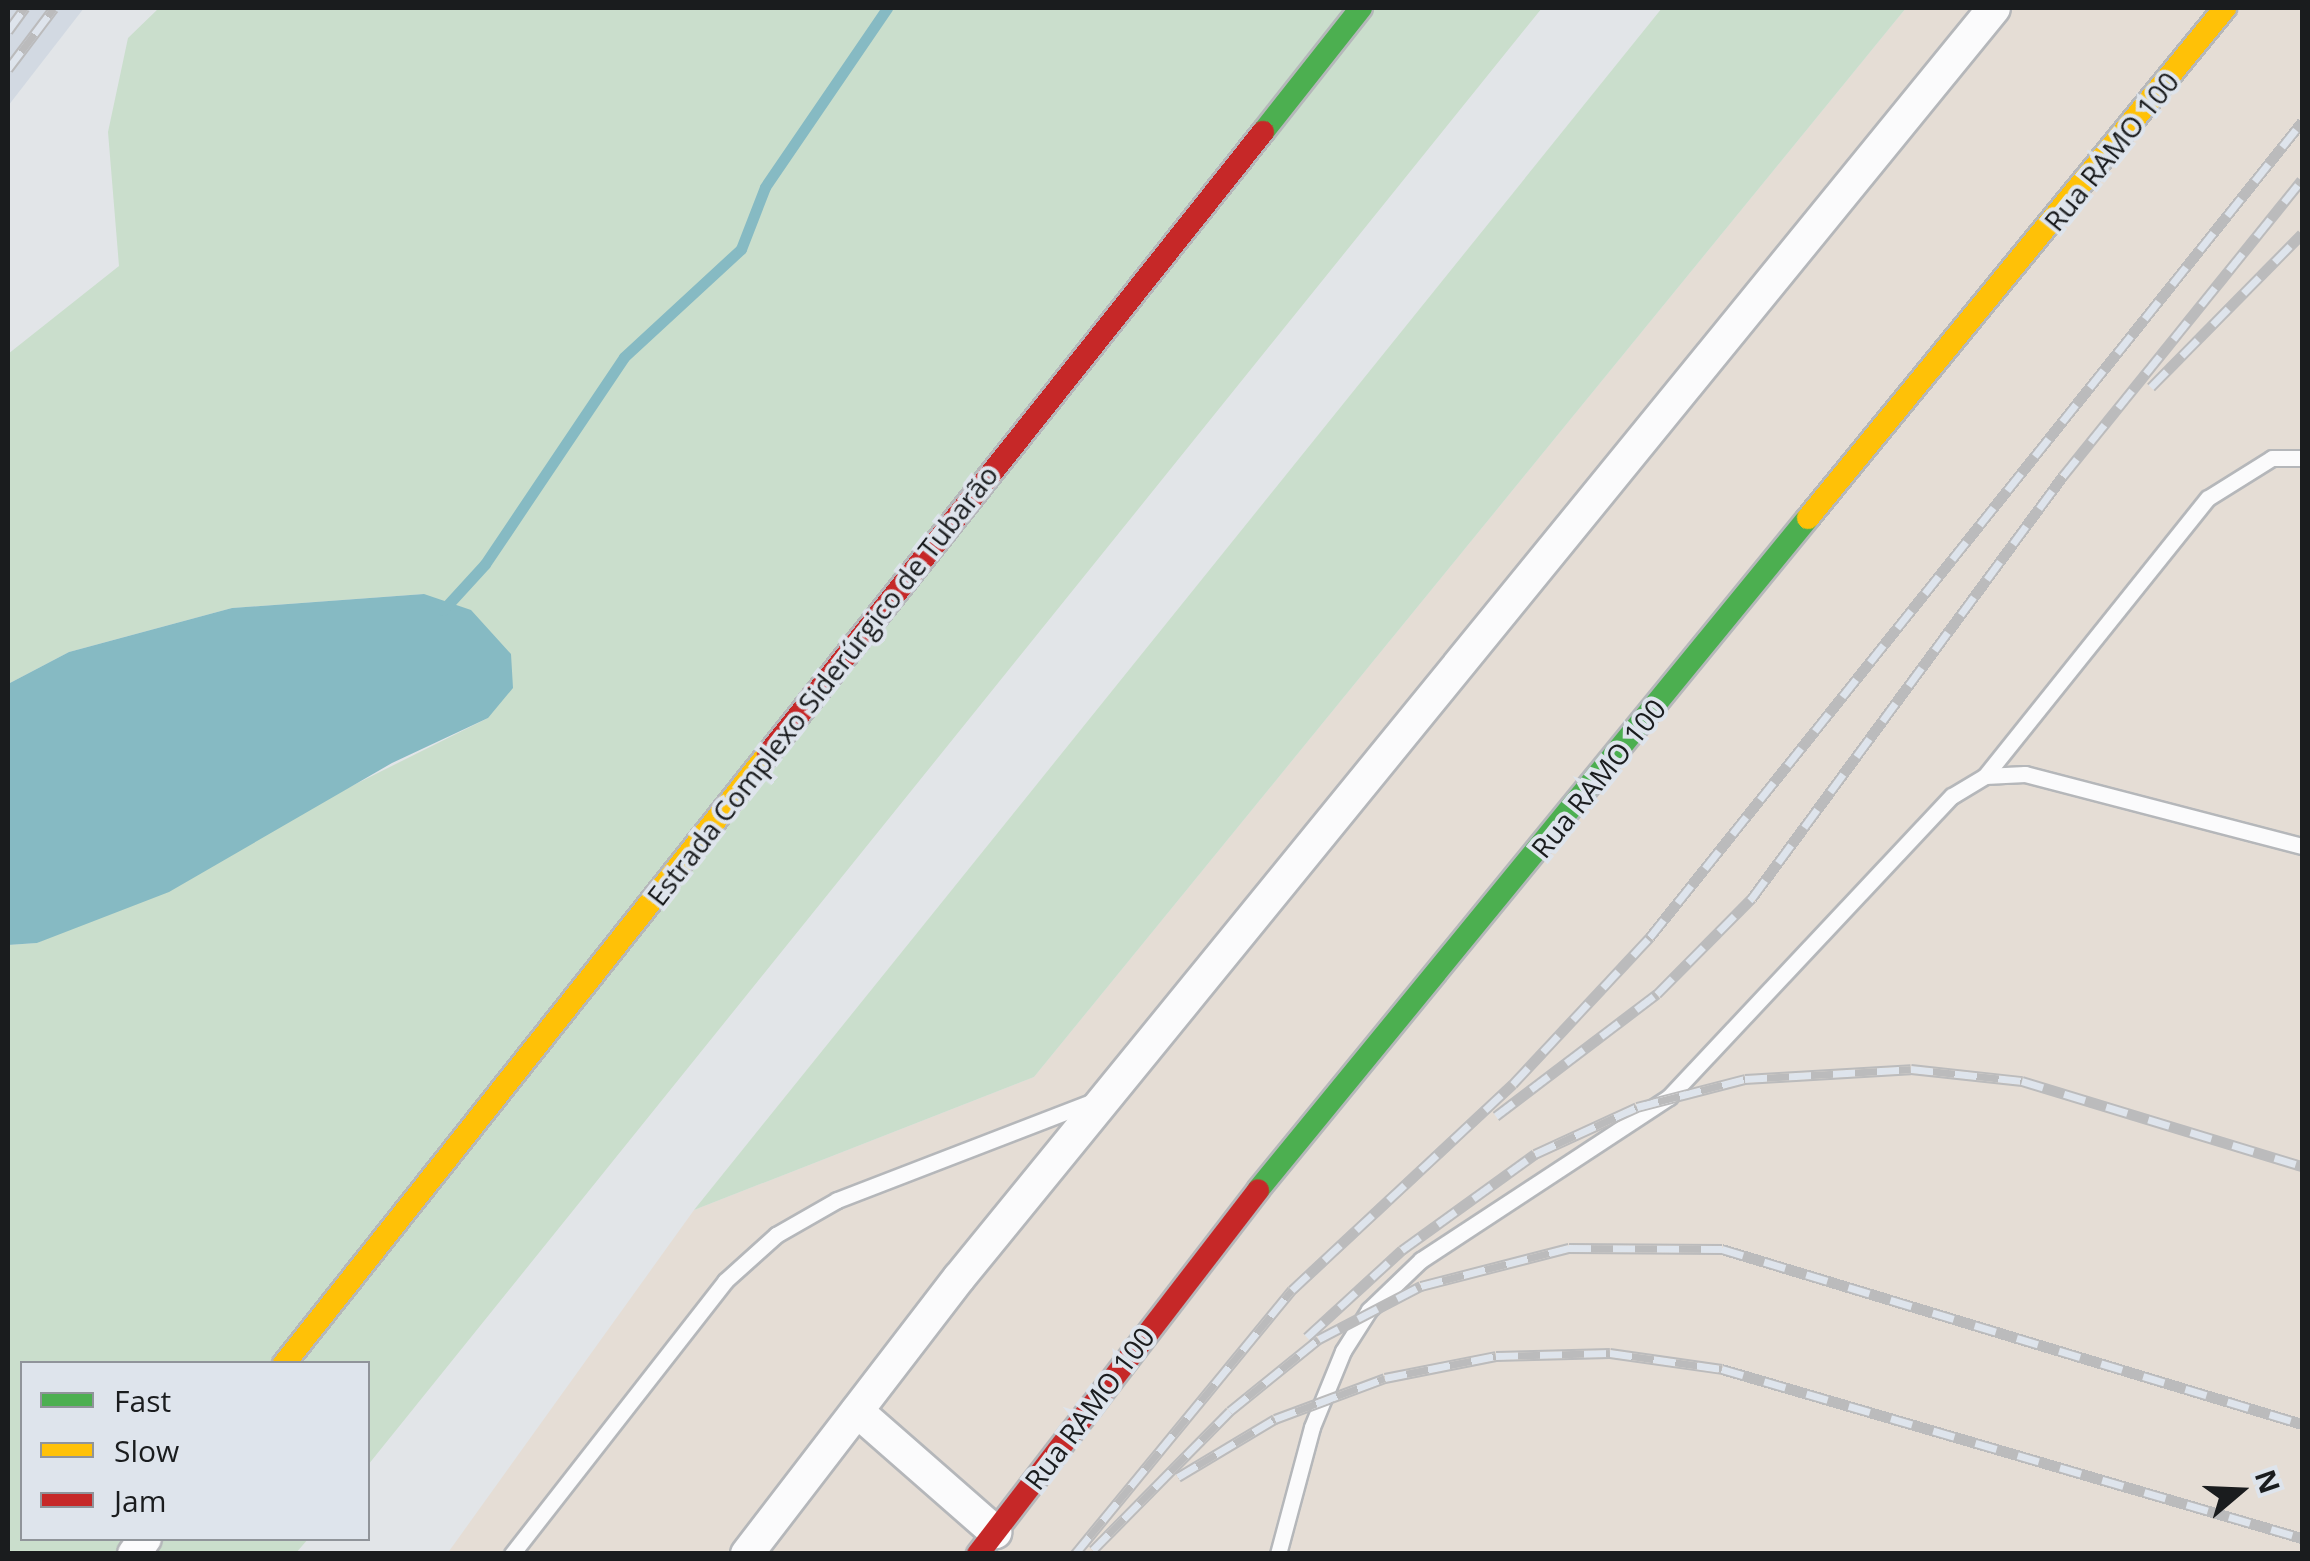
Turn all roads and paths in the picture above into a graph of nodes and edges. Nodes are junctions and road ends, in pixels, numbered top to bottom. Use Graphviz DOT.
graph roads {
  1 [pos="1362,8"];
  2 [pos="1994,8"];
  3 [pos="2226,8"];
  4 [pos="2302,458"];
  5 [pos="1985,776"];
  6 [pos="2302,846"];
  7 [pos="1106,1096"];
  8 [pos="286,1361"];
  9 [pos="857,1410"];
  10 [pos="986,1543"];
  11 [pos="512,1554"];
  12 [pos="747,1554"];
  13 [pos="1278,1554"];
  1 -- 8 [label="street, Estrada Complexo Siderúrgico de Tubarão"];
  2 -- 7 [label="street"];
  3 -- 10 [label="street, Rua RAMO 100"];
  4 -- 5 [label="lane"];
  5 -- 6 [label="lane"];
  5 -- 13 [label="lane"];
  7 -- 9 [label="street"];
  7 -- 11 [label="lane"];
  9 -- 10 [label="street"];
  9 -- 12 [label="street"];
}
